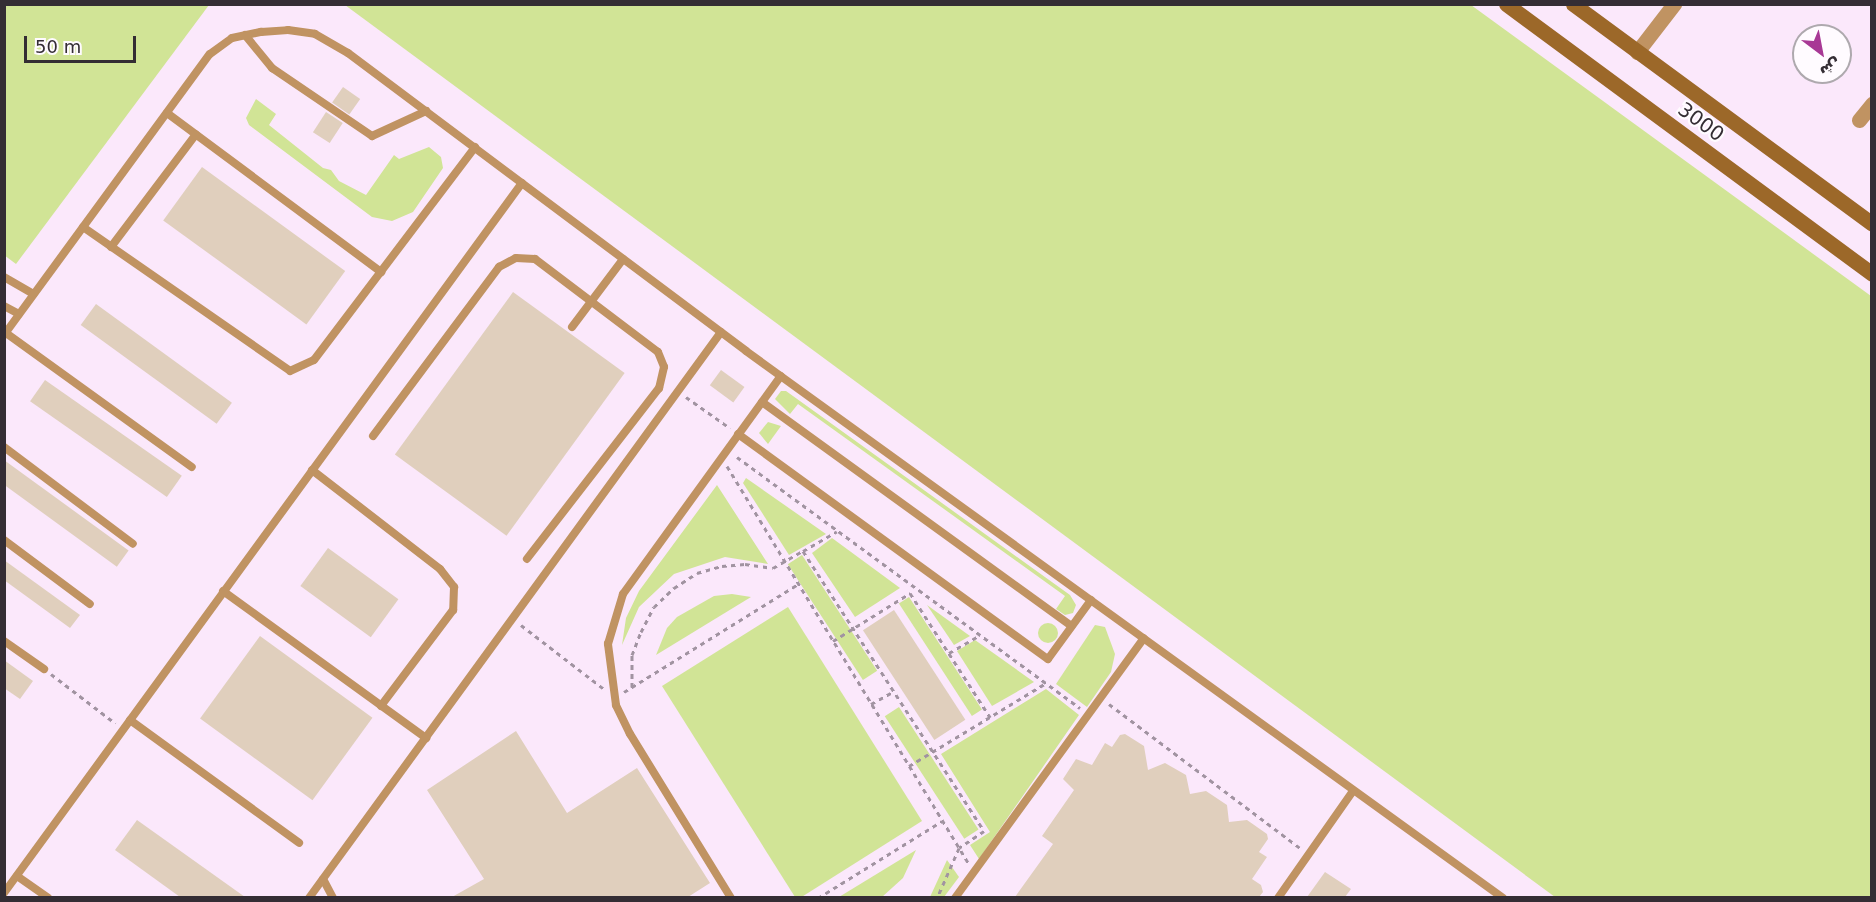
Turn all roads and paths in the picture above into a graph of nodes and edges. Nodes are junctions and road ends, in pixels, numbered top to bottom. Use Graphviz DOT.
graph roads {
  1 [pos="1506,4"];
  2 [pos="1573,4"];
  3 [pos="1674,4"];
  4 [pos="245,35"];
  5 [pos="1638,52"];
  6 [pos="1872,104"];
  7 [pos="426,111"];
  8 [pos="167,113"];
  9 [pos="1859,120"];
  10 [pos="195,134"];
  11 [pos="475,147"];
  12 [pos="522,183"];
  13 [pos="1872,224"];
  14 [pos="83,227"];
  15 [pos="111,247"];
  16 [pos="623,259"];
  17 [pos="381,272"];
  18 [pos="1872,274"];
  19 [pos="4,277"];
  20 [pos="34,294"];
  21 [pos="591,302"];
  22 [pos="4,306"];
  23 [pos="19,314"];
  24 [pos="572,327"];
  25 [pos="721,332"];
  26 [pos="5,334"];
  27 [pos="781,376"];
  28 [pos="678,391"];
  29 [pos="762,402"];
  30 [pos="738,434"];
  31 [pos="373,436"];
  32 [pos="4,447"];
  33 [pos="727,450"];
  34 [pos="722,458"];
  35 [pos="192,467"];
  36 [pos="312,470"];
  37 [pos="837,531"];
  38 [pos="4,540"];
  39 [pos="133,544"];
  40 [pos="803,550"];
  41 [pos="527,559"];
  42 [pos="785,562"];
  43 [pos="798,584"];
  44 [pos="916,589"];
  45 [pos="223,591"];
  46 [pos="910,593"];
  47 [pos="1091,600"];
  48 [pos="90,604"];
  49 [pos="512,619"];
  50 [pos="1071,626"];
  51 [pos="854,628"];
  52 [pos="980,635"];
  53 [pos="1144,638"];
  54 [pos="4,641"];
  55 [pos="833,641"];
  56 [pos="949,653"];
  57 [pos="44,669"];
  58 [pos="1046,683"];
  59 [pos="632,687"];
  60 [pos="894,691"];
  61 [pos="615,698"];
  62 [pos="1101,698"];
  63 [pos="871,704"];
  64 [pos="381,706"];
  65 [pos="1089,714"];
  66 [pos="990,717"];
  67 [pos="130,720"];
  68 [pos="123,730"];
  69 [pos="426,738"];
  70 [pos="933,751"];
  71 [pos="909,766"];
  72 [pos="1353,791"];
  73 [pos="942,821"];
  74 [pos="299,843"];
  75 [pos="959,848"];
  76 [pos="1308,855"];
  77 [pos="973,872"];
  78 [pos="17,876"];
  79 [pos="322,879"];
  80 [pos="4,893"];
  81 [pos="48,897"];
  82 [pos="309,897"];
  83 [pos="333,897"];
  84 [pos="731,897"];
  85 [pos="818,897"];
  86 [pos="937,897"];
  87 [pos="955,897"];
  88 [pos="1278,897"];
  89 [pos="1503,897"];
  1 -- 18 [label="street, 3000"];
  2 -- 5 [label="street"];
  3 -- 5 [label="street"];
  4 -- 7 [label="lane"];
  4 -- 7 [label="lane"];
  4 -- 8 [label="lane"];
  5 -- 13 [label="street"];
  6 -- 9 [label="street"];
  7 -- 11 [label="lane"];
  8 -- 10 [label="lane"];
  8 -- 14 [label="lane"];
  10 -- 15 [label="lane"];
  10 -- 17 [label="lane"];
  11 -- 12 [label="lane"];
  11 -- 17 [label="lane"];
  12 -- 16 [label="lane"];
  12 -- 36 [label="lane"];
  14 -- 15 [label="lane"];
  14 -- 20 [label="lane"];
  15 -- 17 [label="lane"];
  16 -- 21 [label="lane"];
  16 -- 25 [label="lane"];
  19 -- 20 [label="lane"];
  20 -- 23 [label="lane"];
  21 -- 24 [label="lane"];
  21 -- 31 [label="lane"];
  21 -- 41 [label="lane"];
  22 -- 23 [label="lane"];
  23 -- 26 [label="lane"];
  25 -- 27 [label="lane"];
  25 -- 28 [label="lane"];
  26 -- 35 [label="lane"];
  27 -- 29 [label="lane"];
  27 -- 47 [label="lane"];
  28 -- 30 [label="path"];
  28 -- 49 [label="lane"];
  29 -- 30 [label="lane"];
  29 -- 50 [label="lane"];
  30 -- 33 [label="lane"];
  30 -- 50 [label="lane"];
  32 -- 39 [label="lane"];
  33 -- 34 [label="lane"];
  33 -- 37 [label="path"];
  34 -- 42 [label="path"];
  34 -- 61 [label="lane"];
  36 -- 45 [label="lane"];
  36 -- 64 [label="lane"];
  37 -- 40 [label="path"];
  37 -- 44 [label="path"];
  38 -- 48 [label="lane"];
  40 -- 42 [label="path"];
  40 -- 51 [label="path"];
  42 -- 43 [label="path"];
  42 -- 59 [label="path"];
  43 -- 55 [label="path"];
  43 -- 59 [label="path"];
  44 -- 46 [label="path"];
  44 -- 52 [label="path"];
  45 -- 64 [label="lane"];
  45 -- 67 [label="lane"];
  46 -- 51 [label="path"];
  46 -- 56 [label="path"];
  47 -- 50 [label="lane"];
  47 -- 53 [label="lane"];
  49 -- 61 [label="path"];
  49 -- 69 [label="lane"];
  51 -- 55 [label="path"];
  51 -- 60 [label="path"];
  52 -- 56 [label="path"];
  52 -- 58 [label="path"];
  53 -- 62 [label="lane"];
  53 -- 72 [label="lane"];
  54 -- 57 [label="lane"];
  55 -- 63 [label="path"];
  56 -- 66 [label="path"];
  57 -- 68 [label="path"];
  58 -- 65 [label="path"];
  58 -- 66 [label="path"];
  59 -- 61 [label="path"];
  60 -- 63 [label="path"];
  60 -- 70 [label="path"];
  61 -- 84 [label="lane"];
  62 -- 65 [label="lane"];
  62 -- 76 [label="path"];
  63 -- 71 [label="path"];
  64 -- 69 [label="lane"];
  65 -- 77 [label="lane"];
  66 -- 70 [label="path"];
  67 -- 68 [label="lane"];
  67 -- 74 [label="lane"];
  68 -- 78 [label="lane"];
  69 -- 79 [label="lane"];
  70 -- 71 [label="path"];
  70 -- 75 [label="path"];
  71 -- 73 [label="path"];
  72 -- 76 [label="lane"];
  72 -- 89 [label="lane"];
  73 -- 75 [label="path"];
  73 -- 85 [label="path"];
  75 -- 77 [label="path"];
  75 -- 86 [label="path"];
  76 -- 88 [label="lane"];
  77 -- 87 [label="lane"];
  78 -- 80 [label="lane"];
  78 -- 81 [label="lane"];
  79 -- 82 [label="lane"];
  79 -- 83 [label="lane"];
}
